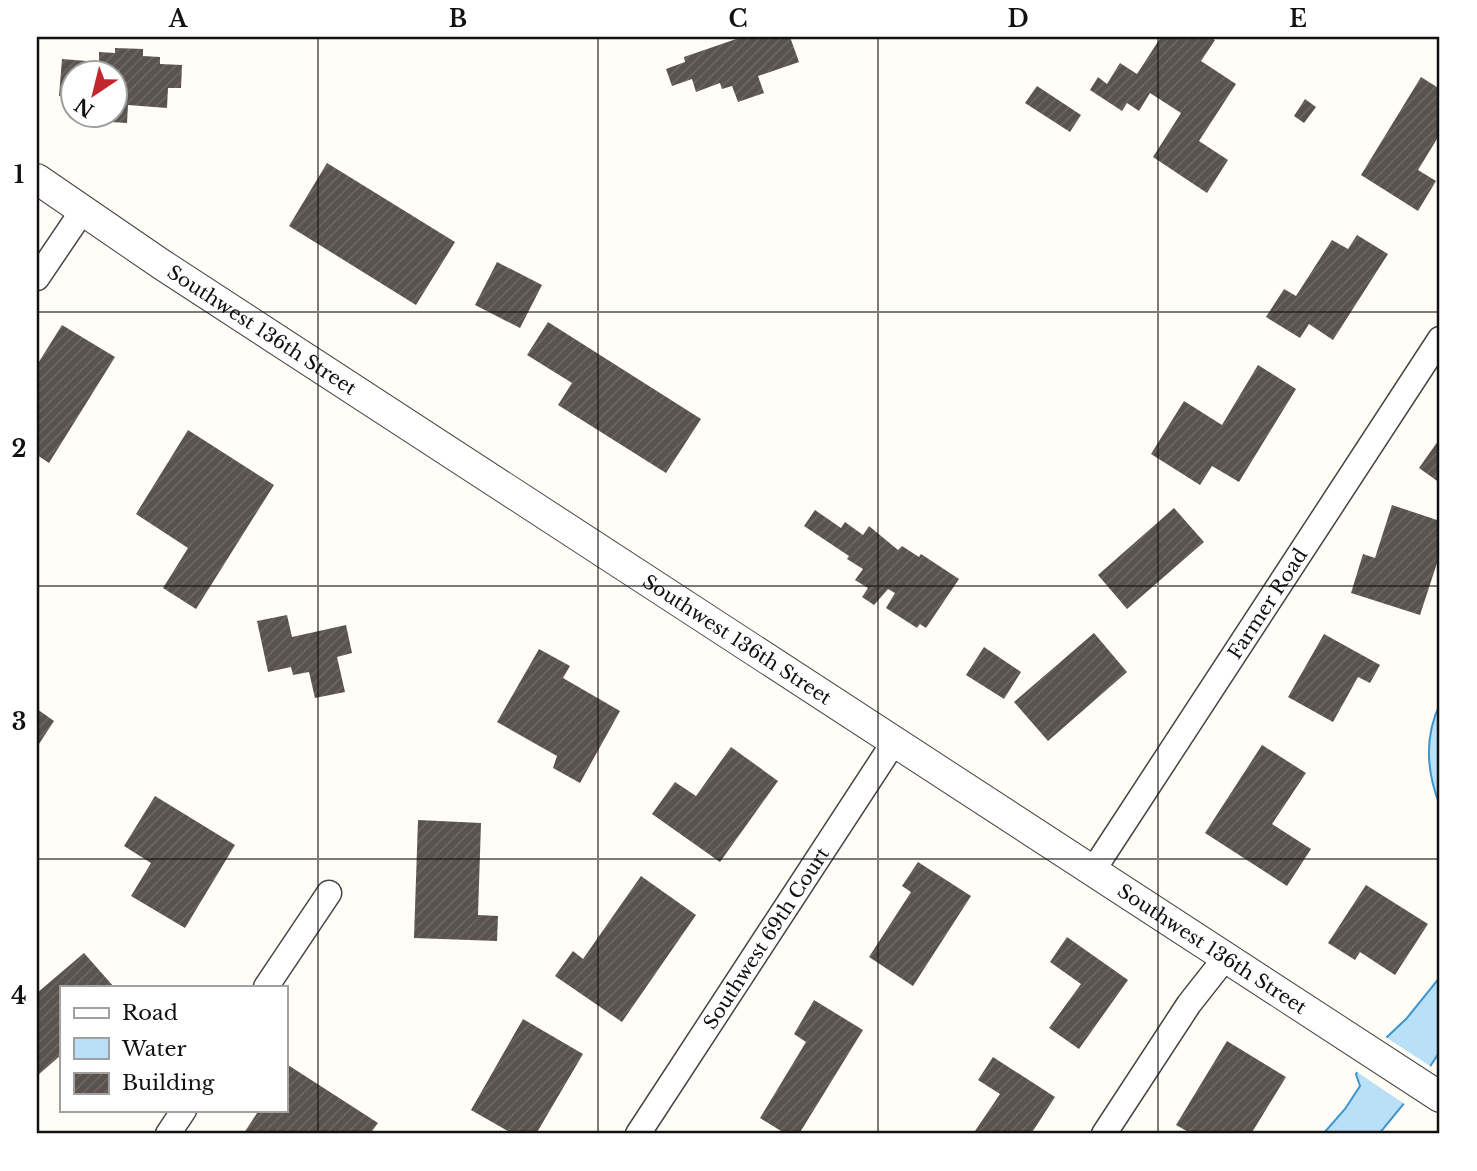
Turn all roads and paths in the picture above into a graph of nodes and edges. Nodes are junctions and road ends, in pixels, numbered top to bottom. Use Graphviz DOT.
graph roads {
  1 [pos="37,179"];
  2 [pos="83,211"];
  3 [pos="37,278"];
  4 [pos="1440,339"];
  5 [pos="894,742"];
  6 [pos="1094,869"];
  7 [pos="330,892"];
  8 [pos="1226,957"];
  9 [pos="267,986"];
  10 [pos="1437,1095"];
  11 [pos="183,1112"];
  12 [pos="168,1134"];
  13 [pos="638,1134"];
  14 [pos="1104,1134"];
  1 -- 2 [label="street, Southwest 136th Street"];
  2 -- 3 [label="street"];
  2 -- 5 [label="street, Southwest 136th Street"];
  4 -- 6 [label="street, Farmer Road"];
  5 -- 6 [label="street, Southwest 136th Street"];
  5 -- 13 [label="street, Southwest 69th Court"];
  6 -- 8 [label="street, Southwest 136th Street"];
  7 -- 9 [label="street"];
  8 -- 10 [label="street, Southwest 136th Street"];
  8 -- 14 [label="street"];
  11 -- 12 [label="street"];
}
